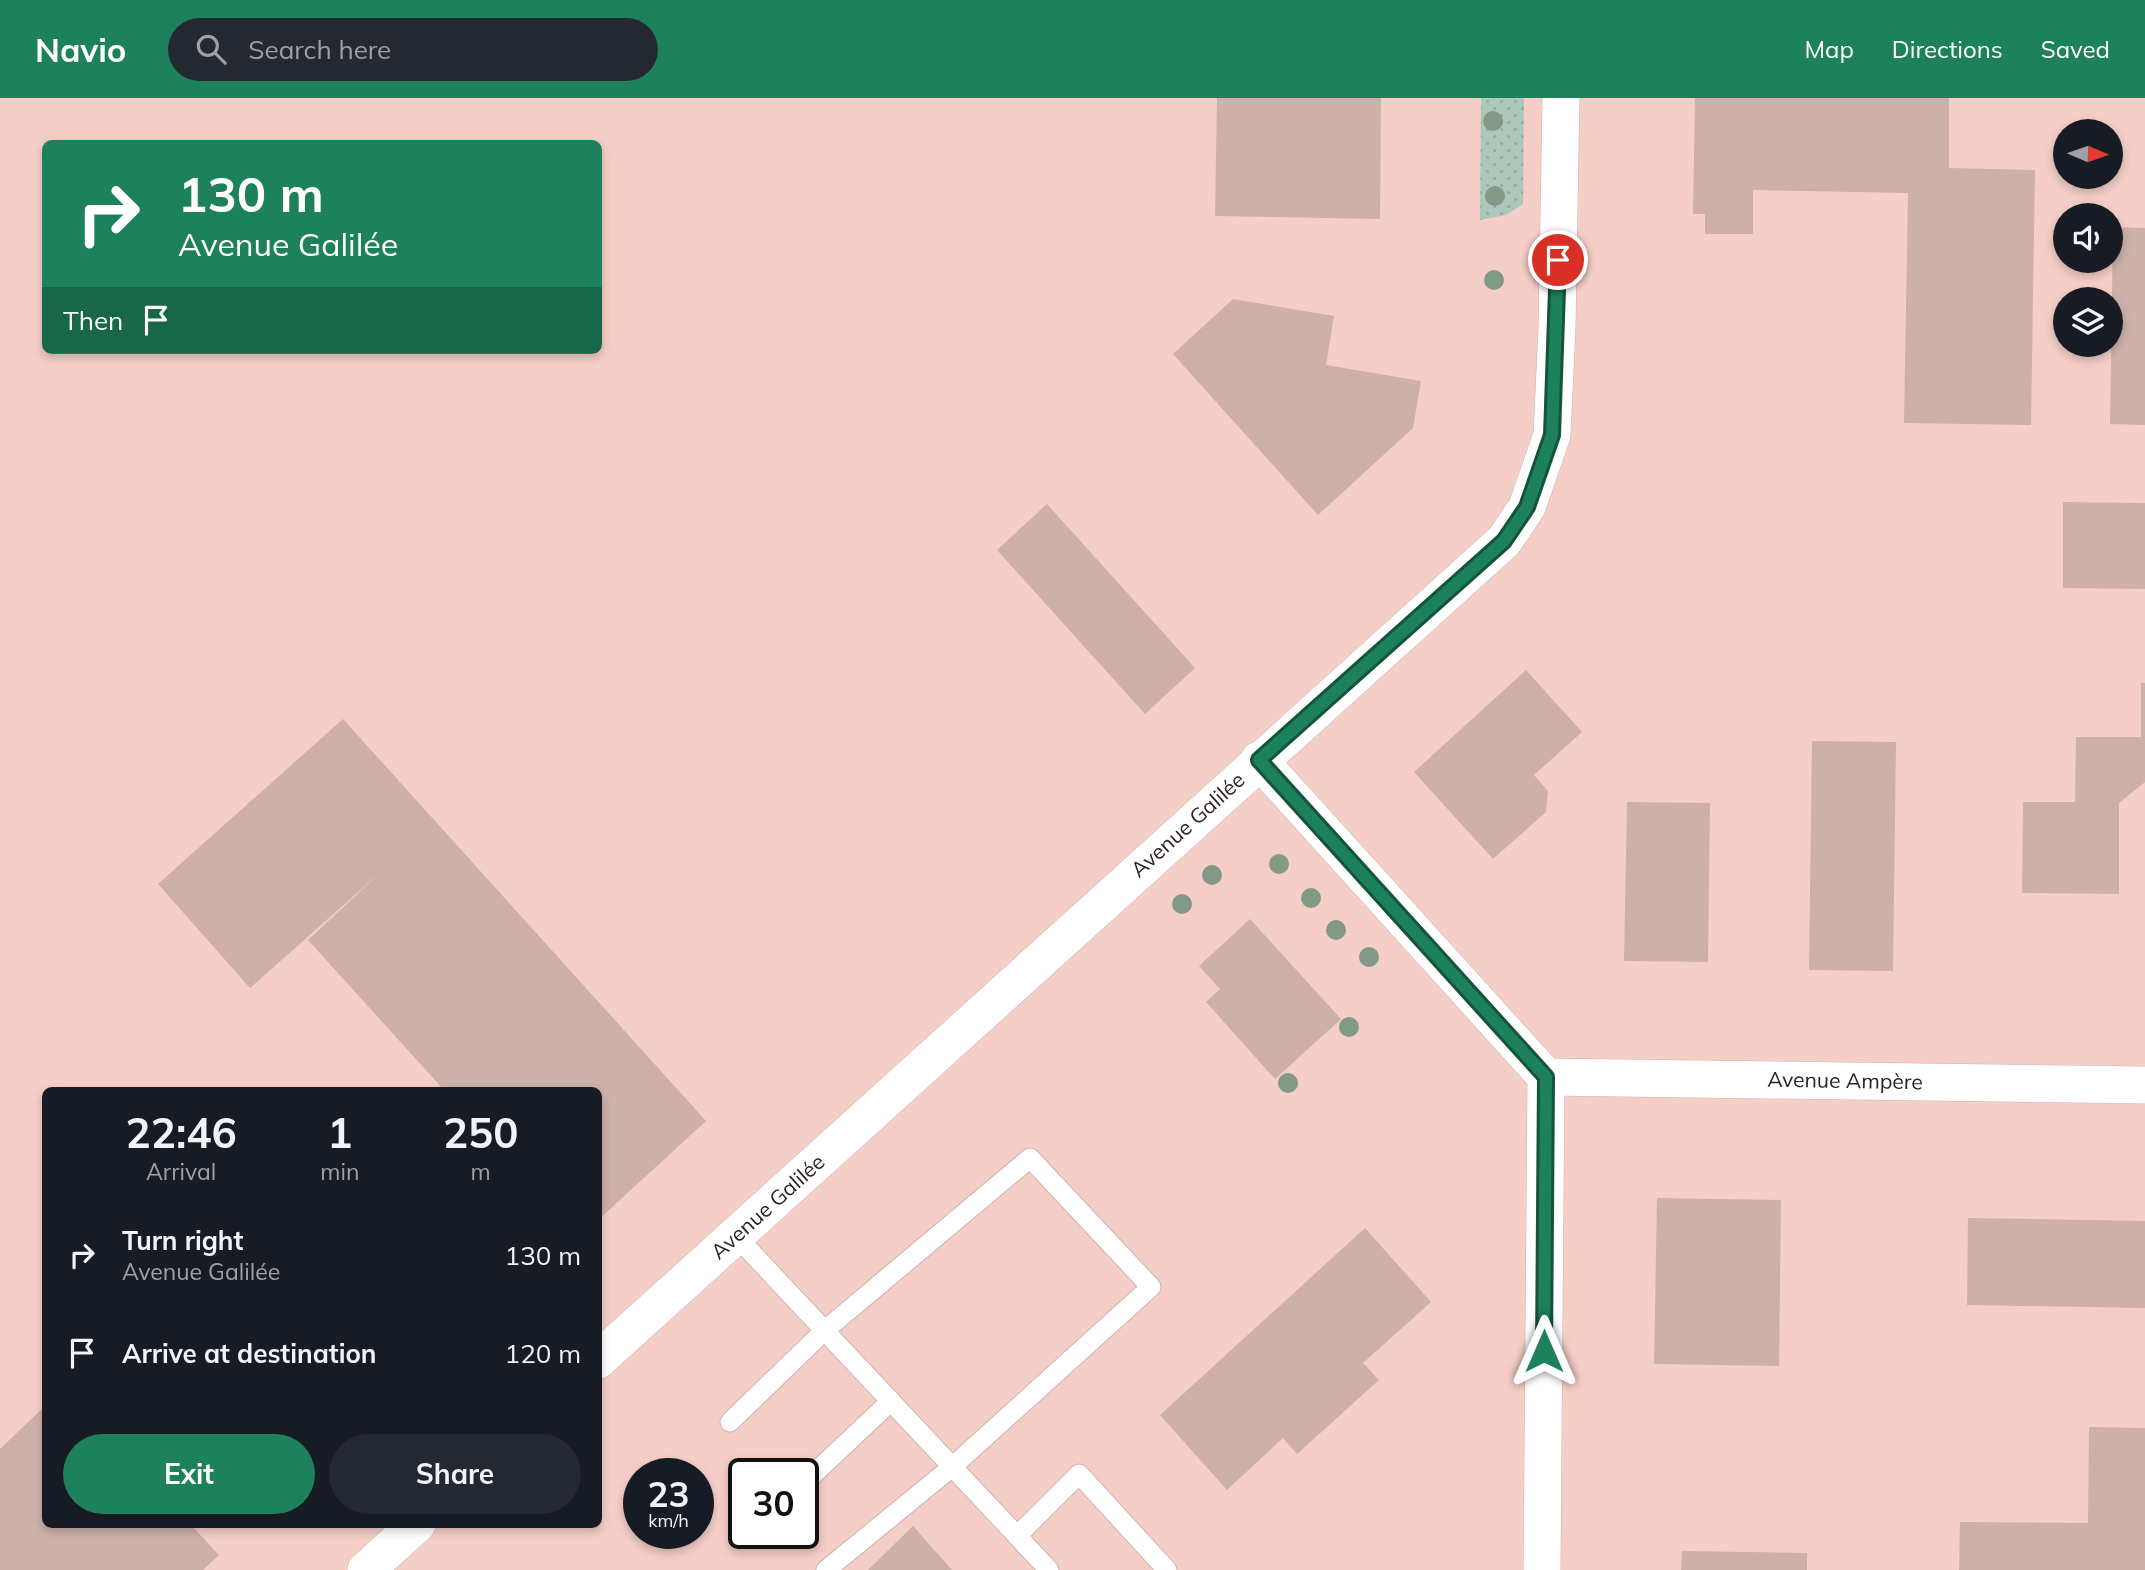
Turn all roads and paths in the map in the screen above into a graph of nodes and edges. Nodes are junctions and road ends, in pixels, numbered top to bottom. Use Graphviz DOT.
graph roads {
  1 [pos="1561,98"];
  2 [pos="1259,760"];
  3 [pos="1546,1077"];
  4 [pos="2145,1085"];
  5 [pos="736,1236"];
  6 [pos="824,1331"];
  7 [pos="602,1356"];
  8 [pos="891,1401"];
  9 [pos="730,1422"];
  10 [pos="952,1467"];
  11 [pos="819,1469"];
  12 [pos="413,1528"];
  13 [pos="1017,1536"];
  14 [pos="366,1570"];
  15 [pos="826,1570"];
  16 [pos="1049,1570"];
  17 [pos="1167,1570"];
  18 [pos="1542,1570"];
  1 -- 2 [label="street, Avenue Galilée"];
  2 -- 3 [label="street"];
  2 -- 5 [label="street, Avenue Galilée"];
  3 -- 4 [label="street, Avenue Ampère"];
  3 -- 18 [label="street"];
  5 -- 6 [label="lane"];
  5 -- 7 [label="street, Avenue Galilée"];
  6 -- 8 [label="lane"];
  6 -- 9 [label="lane"];
  6 -- 10 [label="lane"];
  8 -- 10 [label="lane"];
  8 -- 11 [label="lane"];
  10 -- 13 [label="lane"];
  10 -- 15 [label="lane"];
  12 -- 14 [label="street"];
  13 -- 16 [label="lane"];
  13 -- 17 [label="lane"];
}
